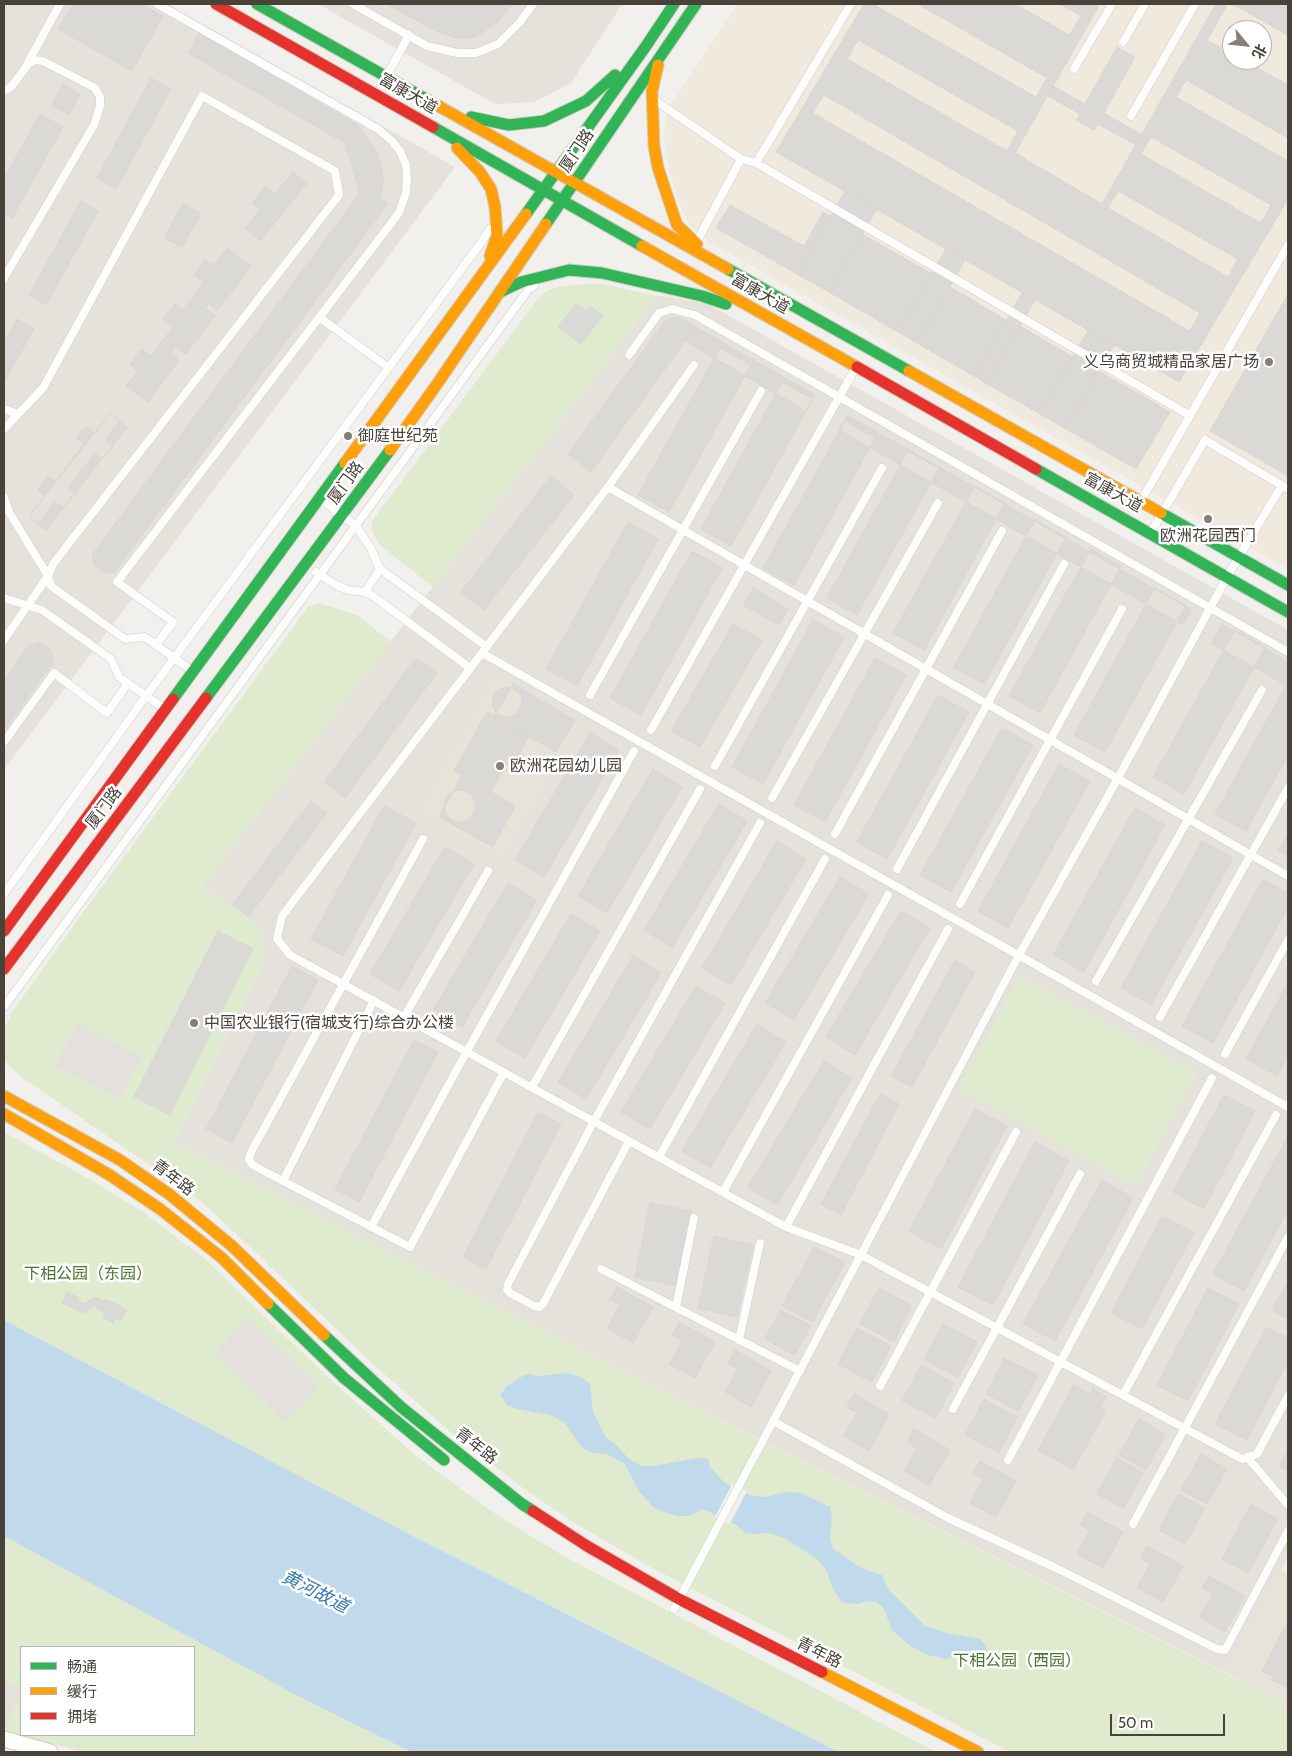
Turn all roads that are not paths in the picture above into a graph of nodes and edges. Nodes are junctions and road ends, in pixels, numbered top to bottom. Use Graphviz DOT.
graph roads {
  1 [pos="60,4"];
  2 [pos="157,4"];
  3 [pos="216,4"];
  4 [pos="257,4"];
  5 [pos="353,4"];
  6 [pos="533,4"];
  7 [pos="674,4"];
  8 [pos="696,4"];
  9 [pos="851,4"];
  10 [pos="1112,4"];
  11 [pos="1145,4"];
  12 [pos="1191,5"];
  13 [pos="409,36"];
  14 [pos="1123,42"];
  15 [pos="646,46"];
  16 [pos="661,53"];
  17 [pos="26,67"];
  18 [pos="1074,69"];
  19 [pos="386,77"];
  20 [pos="4,91"];
  21 [pos="652,98"];
  22 [pos="442,109"];
  23 [pos="1130,116"];
  24 [pos="430,125"];
  25 [pos="741,159"];
  26 [pos="756,163"];
  27 [pos="556,173"];
  28 [pos="574,184"];
  29 [pos="544,189"];
  30 [pos="563,200"];
  31 [pos="496,219"];
  32 [pos="696,243"];
  33 [pos="1288,245"];
  34 [pos="484,273"];
  35 [pos="552,273"];
  36 [pos="4,278"];
  37 [pos="499,292"];
  38 [pos="780,300"];
  39 [pos="319,317"];
  40 [pos="771,320"];
  41 [pos="629,354"];
  42 [pos="694,365"];
  43 [pos="856,367"];
  44 [pos="389,368"];
  45 [pos="761,391"];
  46 [pos="839,396"];
  47 [pos="4,409"];
  48 [pos="18,414"];
  49 [pos="1189,415"];
  50 [pos="4,429"];
  51 [pos="882,468"];
  52 [pos="608,487"];
  53 [pos="1285,487"];
  54 [pos="4,496"];
  55 [pos="320,498"];
  56 [pos="1140,502"];
  57 [pos="938,503"];
  58 [pos="1162,514"];
  59 [pos="342,515"];
  60 [pos="356,526"];
  61 [pos="683,530"];
  62 [pos="1002,531"];
  63 [pos="1150,533"];
  64 [pos="1238,557"];
  65 [pos="744,564"];
  66 [pos="1064,564"];
  67 [pos="306,565"];
  68 [pos="380,569"];
  69 [pos="320,575"];
  70 [pos="48,576"];
  71 [pos="1226,577"];
  72 [pos="1288,586"];
  73 [pos="365,592"];
  74 [pos="4,598"];
  75 [pos="807,601"];
  76 [pos="28,605"];
  77 [pos="1210,607"];
  78 [pos="1122,609"];
  79 [pos="1288,612"];
  80 [pos="864,633"];
  81 [pos="4,640"];
  82 [pos="156,645"];
  83 [pos="484,650"];
  84 [pos="1288,652"];
  85 [pos="174,658"];
  86 [pos="470,668"];
  87 [pos="926,669"];
  88 [pos="193,672"];
  89 [pos="128,683"];
  90 [pos="1262,690"];
  91 [pos="590,695"];
  92 [pos="146,696"];
  93 [pos="988,704"];
  94 [pos="165,709"];
  95 [pos="651,730"];
  96 [pos="1051,740"];
  97 [pos="4,742"];
  98 [pos="634,751"];
  99 [pos="715,766"];
  100 [pos="1118,778"];
  101 [pos="1288,788"];
  102 [pos="700,789"];
  103 [pos="772,798"];
  104 [pos="1189,819"];
  105 [pos="760,823"];
  106 [pos="835,834"];
  107 [pos="423,839"];
  108 [pos="1251,854"];
  109 [pos="825,859"];
  110 [pos="897,869"];
  111 [pos="488,870"];
  112 [pos="1288,876"];
  113 [pos="4,894"];
  114 [pos="888,895"];
  115 [pos="960,904"];
  116 [pos="948,929"];
  117 [pos="4,931"];
  118 [pos="1288,940"];
  119 [pos="1019,956"];
  120 [pos="4,968"];
  121 [pos="1096,981"];
  122 [pos="344,984"];
  123 [pos="374,1000"];
  124 [pos="4,1007"];
  125 [pos="404,1017"];
  126 [pos="1160,1017"];
  127 [pos="467,1052"];
  128 [pos="1225,1054"];
  129 [pos="504,1072"];
  130 [pos="1212,1078"];
  131 [pos="4,1086"];
  132 [pos="532,1087"];
  133 [pos="4,1096"];
  134 [pos="1288,1107"];
  135 [pos="4,1114"];
  136 [pos="1276,1114"];
  137 [pos="594,1121"];
  138 [pos="4,1125"];
  139 [pos="1016,1132"];
  140 [pos="629,1141"];
  141 [pos="89,1142"];
  142 [pos="74,1154"];
  143 [pos="659,1157"];
  144 [pos="1080,1174"];
  145 [pos="283,1181"];
  146 [pos="723,1192"];
  147 [pos="694,1218"];
  148 [pos="371,1227"];
  149 [pos="786,1227"];
  150 [pos="1288,1237"];
  151 [pos="760,1243"];
  152 [pos="861,1255"];
  153 [pos="601,1269"];
  154 [pos="930,1292"];
  155 [pos="676,1307"];
  156 [pos="997,1328"];
  157 [pos="739,1340"];
  158 [pos="1060,1361"];
  159 [pos="800,1371"];
  160 [pos="880,1386"];
  161 [pos="1123,1395"];
  162 [pos="1288,1396"];
  163 [pos="952,1409"];
  164 [pos="773,1421"];
  165 [pos="1185,1428"];
  166 [pos="1247,1457"];
  167 [pos="1008,1460"];
  168 [pos="450,1464"];
  169 [pos="1288,1505"];
  170 [pos="1133,1524"];
  171 [pos="1288,1531"];
  172 [pos="567,1547"];
  173 [pos="649,1595"];
  174 [pos="675,1607"];
  175 [pos="770,1658"];
  176 [pos="4,1739"];
  177 [pos="50,1752"];
  178 [pos="955,1752"];
  179 [pos="978,1752"];
  1 -- 17 [label="lane"];
  2 -- 39 [label="lane"];
  3 -- 24 [label="street, 富康大道"];
  4 -- 19 [label="street, 富康大道"];
  5 -- 13 [label="lane"];
  6 -- 13 [label="lane"];
  7 -- 15 [label="street, 厦门路"];
  8 -- 16 [label="street, 厦门路"];
  9 -- 26 [label="lane"];
  10 -- 18 [label="lane"];
  11 -- 14 [label="lane"];
  12 -- 23 [label="lane"];
  13 -- 19 [label="lane"];
  15 -- 22 [label="street"];
  15 -- 27 [label="street, 厦门路"];
  16 -- 21 [label="street"];
  16 -- 28 [label="street, 厦门路"];
  17 -- 20 [label="lane"];
  17 -- 36 [label="lane"];
  19 -- 22 [label="street, 富康大道"];
  21 -- 25 [label="lane"];
  21 -- 32 [label="street"];
  22 -- 27 [label="street, 富康大道"];
  24 -- 29 [label="street, 富康大道"];
  24 -- 31 [label="street"];
  25 -- 26 [label="lane"];
  25 -- 32 [label="lane"];
  26 -- 49 [label="lane"];
  27 -- 28 [label="street, 富康大道"];
  27 -- 29 [label="street, 厦门路"];
  28 -- 30 [label="street, 厦门路"];
  28 -- 38 [label="street, 富康大道"];
  29 -- 30 [label="street, 富康大道"];
  29 -- 34 [label="street, 厦门路"];
  30 -- 37 [label="street, 厦门路"];
  30 -- 40 [label="street, 富康大道"];
  31 -- 34 [label="street"];
  31 -- 44 [label="lane"];
  32 -- 38 [label="street"];
  33 -- 49 [label="lane"];
  34 -- 55 [label="street, 厦门路"];
  35 -- 37 [label="street"];
  35 -- 40 [label="street"];
  35 -- 60 [label="lane"];
  37 -- 59 [label="street, 厦门路"];
  38 -- 56 [label="street, 富康大道"];
  39 -- 44 [label="lane"];
  39 -- 82 [label="lane"];
  40 -- 43 [label="street, 富康大道"];
  41 -- 46 [label="lane"];
  42 -- 52 [label="lane"];
  43 -- 46 [label="lane"];
  43 -- 63 [label="street, 富康大道"];
  44 -- 85 [label="lane"];
  45 -- 61 [label="lane"];
  46 -- 65 [label="lane"];
  46 -- 77 [label="lane"];
  47 -- 48 [label="lane"];
  48 -- 50 [label="lane"];
  48 -- 70 [label="lane"];
  49 -- 56 [label="lane"];
  51 -- 75 [label="lane"];
  52 -- 61 [label="lane"];
  52 -- 83 [label="lane"];
  53 -- 58 [label="lane"];
  53 -- 64 [label="lane"];
  54 -- 70 [label="lane"];
  55 -- 59 [label="lane"];
  55 -- 88 [label="street, 厦门路"];
  56 -- 58 [label="street, 富康大道"];
  57 -- 80 [label="lane"];
  58 -- 63 [label="lane"];
  58 -- 64 [label="street, 富康大道"];
  59 -- 60 [label="lane"];
  59 -- 67 [label="street, 厦门路"];
  60 -- 68 [label="lane"];
  60 -- 69 [label="lane"];
  61 -- 65 [label="lane"];
  61 -- 91 [label="lane"];
  62 -- 87 [label="lane"];
  63 -- 71 [label="street, 富康大道"];
  64 -- 71 [label="lane"];
  64 -- 72 [label="street, 富康大道"];
  65 -- 75 [label="lane"];
  65 -- 95 [label="lane"];
  66 -- 93 [label="lane"];
  67 -- 69 [label="lane"];
  67 -- 120 [label="street, 厦门路"];
  68 -- 73 [label="lane"];
  68 -- 83 [label="lane"];
  69 -- 73 [label="lane"];
  69 -- 124 [label="lane"];
  70 -- 76 [label="lane"];
  70 -- 82 [label="lane"];
  71 -- 77 [label="lane"];
  71 -- 79 [label="street, 富康大道"];
  73 -- 86 [label="lane"];
  74 -- 76 [label="lane"];
  75 -- 80 [label="lane"];
  75 -- 99 [label="lane"];
  76 -- 81 [label="lane"];
  76 -- 89 [label="lane"];
  77 -- 84 [label="lane"];
  77 -- 100 [label="lane"];
  78 -- 96 [label="lane"];
  80 -- 87 [label="lane"];
  80 -- 103 [label="lane"];
  82 -- 85 [label="lane"];
  83 -- 86 [label="lane"];
  83 -- 119 [label="lane"];
  85 -- 88 [label="lane"];
  85 -- 92 [label="lane"];
  86 -- 122 [label="lane"];
  87 -- 93 [label="lane"];
  87 -- 106 [label="lane"];
  88 -- 94 [label="street, 厦门路"];
  89 -- 92 [label="lane"];
  89 -- 97 [label="lane"];
  90 -- 104 [label="lane"];
  92 -- 94 [label="lane"];
  92 -- 113 [label="lane"];
  93 -- 96 [label="lane"];
  93 -- 110 [label="lane"];
  94 -- 117 [label="street, 厦门路"];
  96 -- 100 [label="lane"];
  96 -- 115 [label="lane"];
  98 -- 127 [label="lane"];
  100 -- 104 [label="lane"];
  100 -- 119 [label="lane"];
  101 -- 108 [label="lane"];
  102 -- 132 [label="lane"];
  104 -- 108 [label="lane"];
  104 -- 121 [label="lane"];
  105 -- 137 [label="lane"];
  107 -- 122 [label="lane"];
  108 -- 112 [label="lane"];
  108 -- 126 [label="lane"];
  109 -- 143 [label="lane"];
  111 -- 125 [label="lane"];
  114 -- 146 [label="lane"];
  116 -- 149 [label="lane"];
  118 -- 128 [label="lane"];
  119 -- 134 [label="lane"];
  119 -- 152 [label="lane"];
  122 -- 123 [label="lane"];
  122 -- 145 [label="lane"];
  123 -- 125 [label="lane"];
  123 -- 145 [label="lane"];
  125 -- 127 [label="lane"];
  127 -- 129 [label="lane"];
  127 -- 148 [label="lane"];
  129 -- 132 [label="lane"];
  129 -- 148 [label="lane"];
  130 -- 158 [label="lane"];
  131 -- 141 [label="street"];
  132 -- 137 [label="lane"];
  133 -- 141 [label="street, 青年路"];
  135 -- 142 [label="street, 青年路"];
  136 -- 161 [label="lane"];
  137 -- 140 [label="lane"];
  137 -- 140 [label="lane"];
  138 -- 142 [label="street"];
  139 -- 154 [label="lane"];
  140 -- 143 [label="lane"];
  141 -- 174 [label="street, 青年路"];
  142 -- 168 [label="street, 青年路"];
  143 -- 146 [label="lane"];
  144 -- 156 [label="lane"];
  145 -- 148 [label="lane"];
  146 -- 149 [label="lane"];
  147 -- 155 [label="lane"];
  149 -- 152 [label="lane"];
  150 -- 165 [label="lane"];
  151 -- 157 [label="lane"];
  152 -- 154 [label="lane"];
  152 -- 159 [label="lane"];
  153 -- 155 [label="lane"];
  154 -- 156 [label="lane"];
  154 -- 160 [label="lane"];
  155 -- 157 [label="lane"];
  156 -- 158 [label="lane"];
  156 -- 163 [label="lane"];
  157 -- 159 [label="lane"];
  158 -- 161 [label="lane"];
  158 -- 167 [label="lane"];
  159 -- 164 [label="lane"];
  161 -- 165 [label="lane"];
  162 -- 166 [label="lane"];
  164 -- 171 [label="lane"];
  164 -- 174 [label="lane"];
  165 -- 166 [label="lane"];
  165 -- 170 [label="lane"];
  166 -- 169 [label="lane"];
  172 -- 173 [label="street"];
  174 -- 179 [label="street, 青年路"];
  175 -- 178 [label="street, 青年路"];
  176 -- 177 [label="street"];
}
